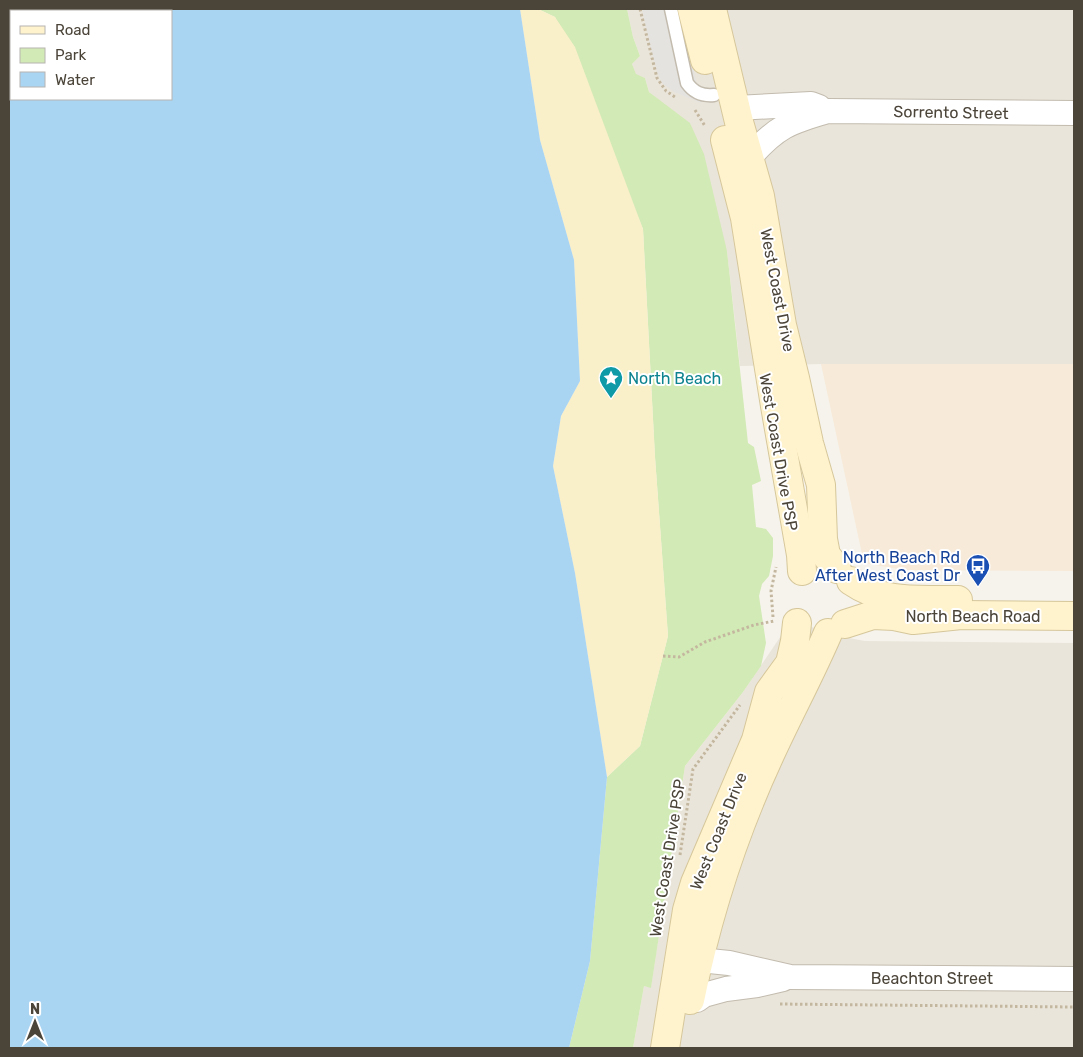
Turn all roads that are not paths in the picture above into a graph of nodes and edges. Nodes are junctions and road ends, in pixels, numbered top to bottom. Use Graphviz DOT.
graph roads {
  1 [pos="671,9"];
  2 [pos="692,9"];
  3 [pos="712,9"];
  4 [pos="714,104"];
  5 [pos="828,111"];
  6 [pos="1074,113"];
  7 [pos="749,158"];
  8 [pos="844,575"];
  9 [pos="1074,600"];
  10 [pos="787,607"];
  11 [pos="1074,616"];
  12 [pos="836,628"];
  13 [pos="689,958"];
  14 [pos="790,977"];
  15 [pos="1074,979"];
  16 [pos="690,1000"];
  17 [pos="665,1048"];
  18 [pos="682,1048"];
  1 -- 4 [label="lane"];
  2 -- 4 [label="main road, West Coast Drive"];
  3 -- 4 [label="main road, West Coast Drive"];
  4 -- 5 [label="street, Sorrento Street"];
  4 -- 7 [label="main road, West Coast Drive"];
  4 -- 10 [label="main road, West Coast Drive"];
  5 -- 6 [label="street, Sorrento Street"];
  5 -- 7 [label="street, Sorrento Street"];
  7 -- 8 [label="main road, West Coast Drive"];
  8 -- 9 [label="main road, North Beach Road"];
  8 -- 10 [label="main road"];
  8 -- 12 [label="main road"];
  10 -- 12 [label="main road"];
  10 -- 13 [label="main road, West Coast Drive"];
  11 -- 12 [label="main road, North Beach Road"];
  12 -- 13 [label="main road, West Coast Drive"];
  13 -- 14 [label="street, Beachton Street"];
  13 -- 16 [label="main road, West Coast Drive"];
  13 -- 17 [label="main road, West Coast Drive"];
  14 -- 15 [label="street, Beachton Street"];
  14 -- 16 [label="street, Beachton Street"];
  16 -- 18 [label="main road, West Coast Drive"];
}
